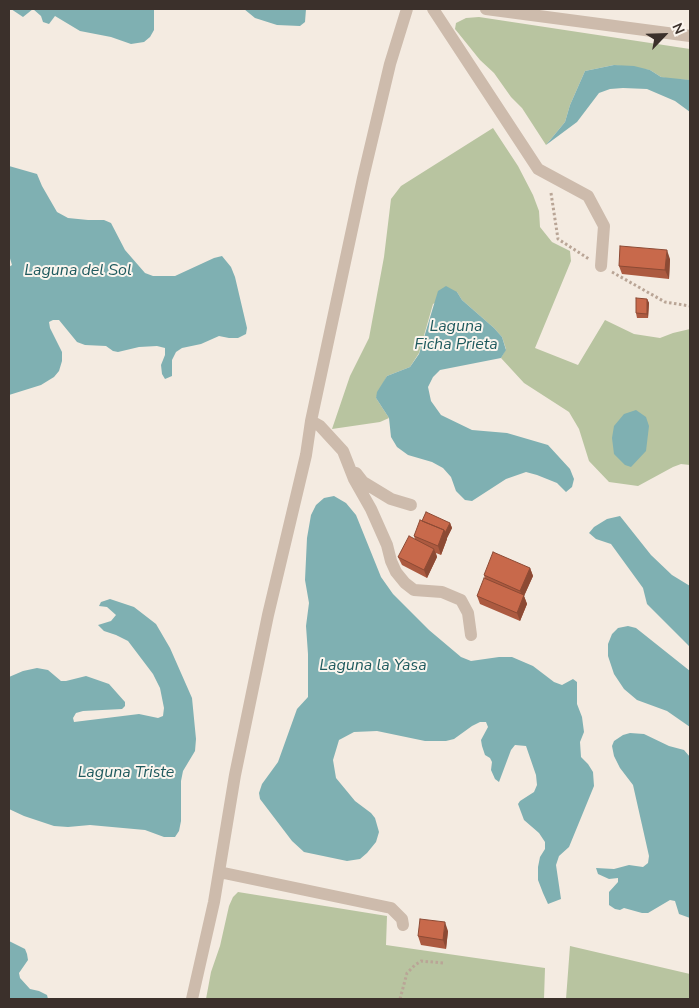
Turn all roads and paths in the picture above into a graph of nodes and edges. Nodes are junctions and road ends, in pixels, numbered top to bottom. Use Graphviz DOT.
graph roads {
  1 [pos="407,9"];
  2 [pos="433,9"];
  3 [pos="486,9"];
  4 [pos="690,36"];
  5 [pos="548,175"];
  6 [pos="601,266"];
  7 [pos="690,306"];
  8 [pos="311,421"];
  9 [pos="348,464"];
  10 [pos="412,506"];
  11 [pos="471,635"];
  12 [pos="219,872"];
  13 [pos="403,925"];
  14 [pos="443,963"];
  15 [pos="192,999"];
  16 [pos="400,999"];
  1 -- 8 [label="street"];
  2 -- 5 [label="street"];
  3 -- 4 [label="street"];
  5 -- 6 [label="path"];
  5 -- 6 [label="street"];
  6 -- 7 [label="path"];
  8 -- 9 [label="street"];
  8 -- 12 [label="street"];
  9 -- 10 [label="street"];
  9 -- 11 [label="street"];
  12 -- 13 [label="street"];
  12 -- 15 [label="street"];
  14 -- 16 [label="path"];
}
